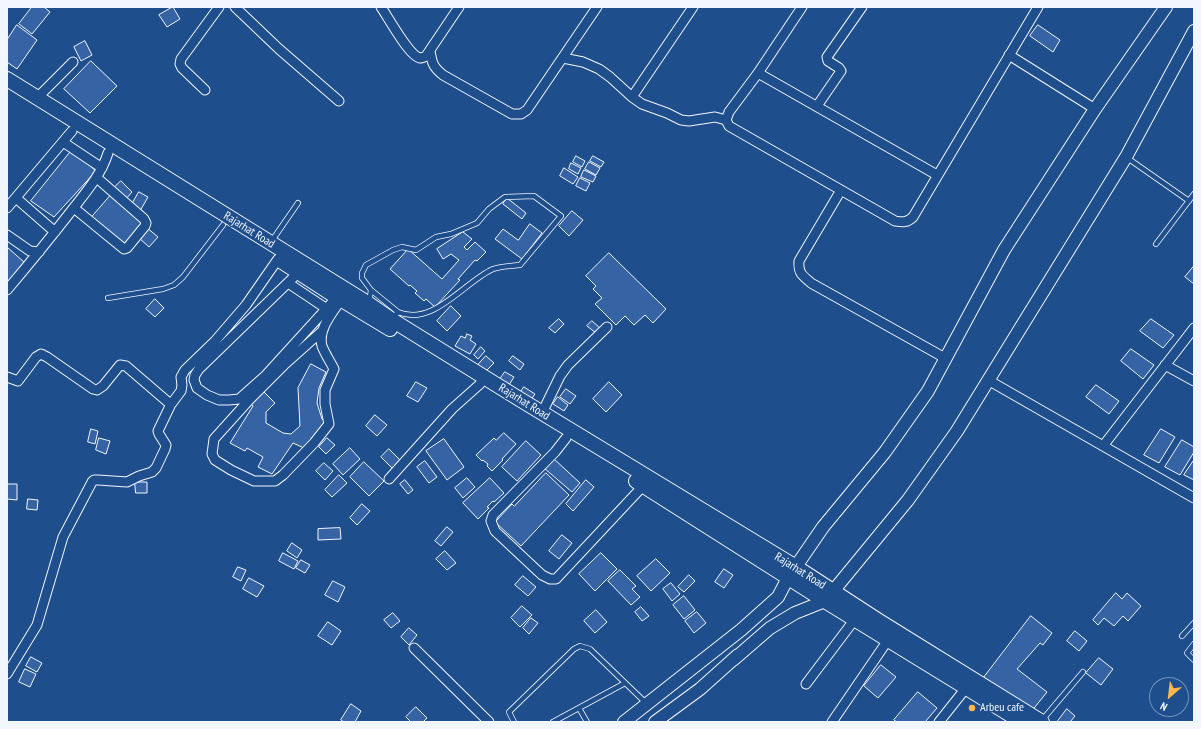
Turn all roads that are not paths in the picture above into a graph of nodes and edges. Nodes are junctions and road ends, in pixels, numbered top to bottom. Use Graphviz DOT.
graph roads {
  1 [pos="218,7"];
  2 [pos="235,7"];
  3 [pos="381,7"];
  4 [pos="459,7"];
  5 [pos="597,7"];
  6 [pos="693,7"];
  7 [pos="802,7"];
  8 [pos="862,7"];
  9 [pos="1038,7"];
  10 [pos="1166,7"];
  11 [pos="1192,38"];
  12 [pos="430,51"];
  13 [pos="1009,55"];
  14 [pos="562,58"];
  15 [pos="73,62"];
  16 [pos="758,73"];
  17 [pos="7,79"];
  18 [pos="7,90"];
  19 [pos="205,90"];
  20 [pos="632,97"];
  21 [pos="37,98"];
  22 [pos="339,101"];
  23 [pos="817,106"];
  24 [pos="1095,109"];
  25 [pos="726,120"];
  26 [pos="67,136"];
  27 [pos="111,149"];
  28 [pos="1126,157"];
  29 [pos="102,168"];
  30 [pos="937,175"];
  31 [pos="96,178"];
  32 [pos="841,190"];
  33 [pos="1194,194"];
  34 [pos="16,198"];
  35 [pos="1189,201"];
  36 [pos="298,203"];
  37 [pos="7,208"];
  38 [pos="74,208"];
  39 [pos="223,225"];
  40 [pos="55,232"];
  41 [pos="7,235"];
  42 [pos="270,243"];
  43 [pos="1156,244"];
  44 [pos="39,252"];
  45 [pos="278,259"];
  46 [pos="299,272"];
  47 [pos="288,283"];
  48 [pos="7,290"];
  49 [pos="342,296"];
  50 [pos="370,297"];
  51 [pos="108,298"];
  52 [pos="327,309"];
  53 [pos="395,316"];
  54 [pos="607,327"];
  55 [pos="1194,328"];
  56 [pos="321,332"];
  57 [pos="945,358"];
  58 [pos="1165,365"];
  59 [pos="7,377"];
  60 [pos="988,380"];
  61 [pos="1194,382"];
  62 [pos="480,384"];
  63 [pos="171,404"];
  64 [pos="542,413"];
  65 [pos="566,438"];
  66 [pos="1103,446"];
  67 [pos="389,478"];
  68 [pos="644,486"];
  69 [pos="1194,498"];
  70 [pos="792,573"];
  71 [pos="829,596"];
  72 [pos="855,619"];
  73 [pos="1194,623"];
  74 [pos="1182,636"];
  75 [pos="888,640"];
  76 [pos="1194,644"];
  77 [pos="414,648"];
  78 [pos="1194,660"];
  79 [pos="1083,672"];
  80 [pos="7,674"];
  81 [pos="625,683"];
  82 [pos="806,684"];
  83 [pos="966,688"];
  84 [pos="648,705"];
  85 [pos="579,708"];
  86 [pos="489,722"];
  87 [pos="514,722"];
  88 [pos="553,722"];
  89 [pos="587,722"];
  90 [pos="624,722"];
  91 [pos="655,722"];
  92 [pos="832,722"];
  93 [pos="939,722"];
  94 [pos="1022,722"];
  95 [pos="1041,722"];
  1 -- 19 [label="street"];
  2 -- 22 [label="street"];
  3 -- 12 [label="street"];
  4 -- 12 [label="street"];
  5 -- 14 [label="street"];
  6 -- 20 [label="street"];
  7 -- 16 [label="street"];
  8 -- 23 [label="street"];
  9 -- 13 [label="street"];
  10 -- 24 [label="main road"];
  11 -- 28 [label="main road"];
  12 -- 14 [label="street"];
  13 -- 24 [label="street"];
  13 -- 30 [label="street"];
  14 -- 20 [label="street"];
  15 -- 21 [label="street"];
  16 -- 23 [label="street"];
  16 -- 25 [label="street"];
  17 -- 21 [label="main road, Rajarhat Road"];
  18 -- 26 [label="main road, Rajarhat Road"];
  20 -- 25 [label="street"];
  21 -- 27 [label="main road, Rajarhat Road"];
  23 -- 30 [label="street"];
  24 -- 57 [label="main road"];
  25 -- 32 [label="street"];
  26 -- 27 [label="main road, Rajarhat Road"];
  26 -- 29 [label="street"];
  26 -- 34 [label="street"];
  27 -- 29 [label="street"];
  27 -- 39 [label="main road, Rajarhat Road"];
  27 -- 42 [label="main road, Rajarhat Road"];
  28 -- 35 [label="lane"];
  28 -- 60 [label="main road"];
  29 -- 31 [label="street"];
  30 -- 32 [label="street"];
  31 -- 38 [label="street"];
  31 -- 38 [label="street"];
  32 -- 57 [label="street"];
  33 -- 35 [label="lane"];
  34 -- 37 [label="street"];
  34 -- 40 [label="street"];
  35 -- 43 [label="lane"];
  36 -- 42 [label="lane"];
  38 -- 40 [label="street"];
  39 -- 45 [label="main road, Rajarhat Road"];
  39 -- 51 [label="lane"];
  40 -- 44 [label="street"];
  41 -- 44 [label="street"];
  42 -- 49 [label="main road, Rajarhat Road"];
  44 -- 48 [label="street"];
  45 -- 46 [label="main road, Rajarhat Road"];
  45 -- 63 [label="street"];
  46 -- 47 [label="street"];
  46 -- 49 [label="main road, Rajarhat Road"];
  47 -- 52 [label="street"];
  47 -- 52 [label="street"];
  49 -- 50 [label="main road, Rajarhat Road"];
  49 -- 52 [label="street"];
  49 -- 56 [label="street"];
  49 -- 62 [label="main road, Rajarhat Road"];
  50 -- 53 [label="main road, Rajarhat Road"];
  50 -- 53 [label="lane"];
  53 -- 64 [label="main road, Rajarhat Road"];
  54 -- 64 [label="street"];
  55 -- 58 [label="street"];
  56 -- 56 [label="street"];
  57 -- 70 [label="main road"];
  58 -- 61 [label="street"];
  58 -- 66 [label="street"];
  59 -- 63 [label="street"];
  60 -- 66 [label="street"];
  60 -- 71 [label="main road"];
  62 -- 65 [label="main road, Rajarhat Road"];
  62 -- 67 [label="street"];
  63 -- 80 [label="street"];
  64 -- 70 [label="main road, Rajarhat Road"];
  65 -- 68 [label="main road, Rajarhat Road"];
  65 -- 68 [label="street"];
  66 -- 69 [label="street"];
  68 -- 70 [label="main road, Rajarhat Road"];
  70 -- 71 [label="main road, Rajarhat Road"];
  70 -- 84 [label="main road"];
  71 -- 72 [label="main road, Rajarhat Road"];
  71 -- 91 [label="main road"];
  71 -- 95 [label="main road, Rajarhat Road"];
  72 -- 75 [label="main road, Rajarhat Road"];
  72 -- 82 [label="street"];
  73 -- 74 [label="lane"];
  75 -- 83 [label="main road, Rajarhat Road"];
  75 -- 92 [label="street"];
  76 -- 78 [label="lane"];
  77 -- 86 [label="street"];
  79 -- 95 [label="lane"];
  81 -- 84 [label="lane"];
  81 -- 85 [label="lane"];
  81 -- 87 [label="lane"];
  83 -- 93 [label="street"];
  83 -- 94 [label="main road, Rajarhat Road"];
  84 -- 90 [label="main road"];
  85 -- 88 [label="lane"];
  85 -- 89 [label="lane"];
}
